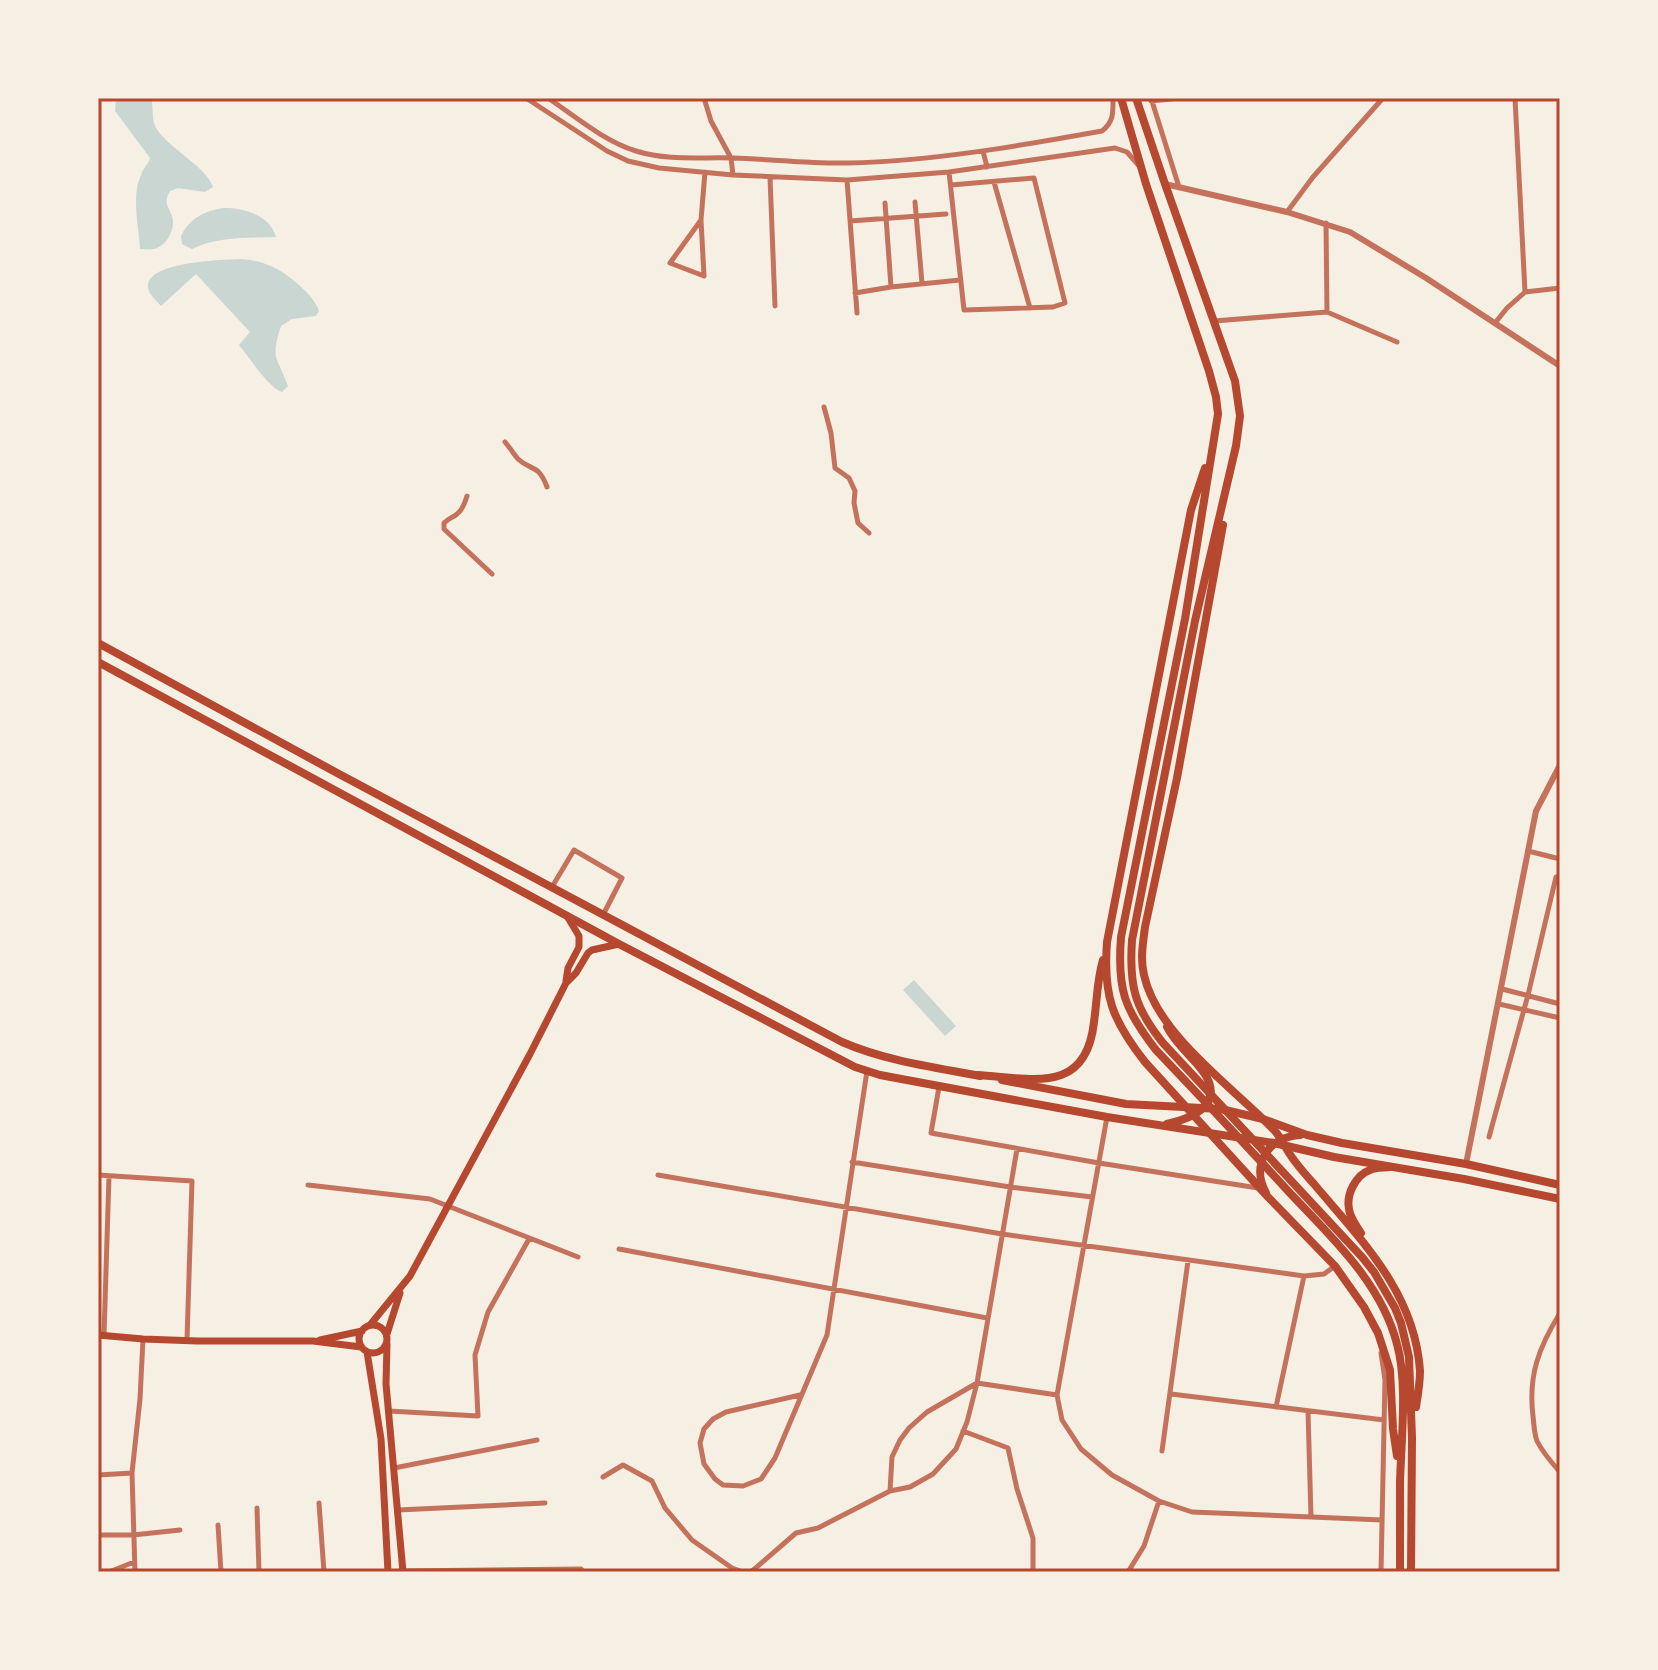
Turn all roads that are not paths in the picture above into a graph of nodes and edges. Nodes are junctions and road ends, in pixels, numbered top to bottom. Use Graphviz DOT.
graph roads {
  1 [pos="526,98"];
  2 [pos="548,98"];
  3 [pos="704,98"];
  4 [pos="1113,98"];
  5 [pos="1121,98"];
  6 [pos="1136,98"];
  7 [pos="1180,98"];
  8 [pos="1383,98"];
  9 [pos="1515,98"];
  10 [pos="1151,100"];
  11 [pos="983,151"];
  12 [pos="731,158"];
  13 [pos="987,167"];
  14 [pos="1141,168"];
  15 [pos="705,172"];
  16 [pos="949,172"];
  17 [pos="733,175"];
  18 [pos="770,177"];
  19 [pos="847,180"];
  20 [pos="994,182"];
  21 [pos="1165,184"];
  22 [pos="951,185"];
  23 [pos="1179,187"];
  24 [pos="915,202"];
  25 [pos="885,203"];
  26 [pos="1287,212"];
  27 [pos="946,214"];
  28 [pos="915,216"];
  29 [pos="887,218"];
  30 [pos="701,220"];
  31 [pos="850,221"];
  32 [pos="1326,223"];
  33 [pos="960,280"];
  34 [pos="922,283"];
  35 [pos="891,287"];
  36 [pos="1560,288"];
  37 [pos="1525,292"];
  38 [pos="855,293"];
  39 [pos="775,306"];
  40 [pos="1030,308"];
  41 [pos="1327,312"];
  42 [pos="857,313"];
  43 [pos="1213,321"];
  44 [pos="1495,323"];
  45 [pos="1397,342"];
  46 [pos="1560,366"];
  47 [pos="824,407"];
  48 [pos="1213,440"];
  49 [pos="505,442"];
  50 [pos="1236,446"];
  51 [pos="547,487"];
  52 [pos="467,496"];
  53 [pos="869,533"];
  54 [pos="492,574"];
  55 [pos="98,643"];
  56 [pos="98,662"];
  57 [pos="184,691"];
  58 [pos="176,704"];
  59 [pos="1560,765"];
  60 [pos="1528,851"];
  61 [pos="1559,858"];
  62 [pos="1556,877"];
  63 [pos="552,888"];
  64 [pos="567,915"];
  65 [pos="603,915"];
  66 [pos="619,944"];
  67 [pos="1107,946"];
  68 [pos="566,983"];
  69 [pos="1502,989"];
  70 [pos="1528,995"];
  71 [pos="1499,1004"];
  72 [pos="1560,1004"];
  73 [pos="1524,1009"];
  74 [pos="1560,1018"];
  75 [pos="1164,1019"];
  76 [pos="867,1071"];
  77 [pos="977,1075"];
  78 [pos="939,1086"];
  79 [pos="1186,1107"];
  80 [pos="1204,1108"];
  81 [pos="1193,1115"];
  82 [pos="1107,1117"];
  83 [pos="1263,1119"];
  84 [pos="1159,1125"];
  85 [pos="1210,1133"];
  86 [pos="1307,1135"];
  87 [pos="1489,1137"];
  88 [pos="1280,1143"];
  89 [pos="1017,1149"];
  90 [pos="852,1162"];
  91 [pos="1099,1163"];
  92 [pos="1466,1164"];
  93 [pos="1390,1167"];
  94 [pos="98,1175"];
  95 [pos="658,1175"];
  96 [pos="109,1176"];
  97 [pos="308,1185"];
  98 [pos="1560,1185"];
  99 [pos="1010,1187"];
  100 [pos="1262,1189"];
  101 [pos="1092,1197"];
  102 [pos="1268,1197"];
  103 [pos="1560,1199"];
  104 [pos="448,1206"];
  105 [pos="845,1207"];
  106 [pos="1002,1234"];
  107 [pos="529,1239"];
  108 [pos="1084,1246"];
  109 [pos="619,1249"];
  110 [pos="578,1257"];
  111 [pos="1377,1257"];
  112 [pos="1188,1261"];
  113 [pos="1335,1266"];
  114 [pos="1304,1276"];
  115 [pos="402,1287"];
  116 [pos="832,1289"];
  117 [pos="1560,1313"];
  118 [pos="987,1318"];
  119 [pos="370,1325"];
  120 [pos="362,1331"];
  121 [pos="1378,1333"];
  122 [pos="387,1334"];
  123 [pos="101,1335"];
  124 [pos="143,1339"];
  125 [pos="187,1340"];
  126 [pos="313,1341"];
  127 [pos="387,1344"];
  128 [pos="364,1349"];
  129 [pos="977,1383"];
  130 [pos="1171,1394"];
  131 [pos="800,1395"];
  132 [pos="1057,1395"];
  133 [pos="1276,1407"];
  134 [pos="389,1411"];
  135 [pos="1308,1411"];
  136 [pos="1384,1420"];
  137 [pos="963,1431"];
  138 [pos="1412,1438"];
  139 [pos="537,1440"];
  140 [pos="1162,1451"];
  141 [pos="393,1469"];
  142 [pos="1560,1472"];
  143 [pos="132,1473"];
  144 [pos="98,1475"];
  145 [pos="603,1477"];
  146 [pos="1400,1483"];
  147 [pos="890,1491"];
  148 [pos="1159,1501"];
  149 [pos="319,1503"];
  150 [pos="545,1503"];
  151 [pos="257,1508"];
  152 [pos="398,1510"];
  153 [pos="1311,1517"];
  154 [pos="1382,1520"];
  155 [pos="218,1525"];
  156 [pos="180,1530"];
  157 [pos="98,1535"];
  158 [pos="133,1535"];
  159 [pos="134,1562"];
  160 [pos="536,1570"];
  161 [pos="402,1571"];
  162 [pos="470,1571"];
  163 [pos="109,1572"];
  164 [pos="135,1572"];
  165 [pos="221,1572"];
  166 [pos="259,1572"];
  167 [pos="324,1572"];
  168 [pos="388,1572"];
  169 [pos="583,1572"];
  170 [pos="743,1572"];
  171 [pos="751,1572"];
  172 [pos="1033,1572"];
  173 [pos="1128,1572"];
  174 [pos="1381,1572"];
  175 [pos="1400,1572"];
  176 [pos="1411,1572"];
  1 -- 15 [label="street"];
  2 -- 12 [label="street"];
  3 -- 12 [label="street"];
  4 -- 11 [label="street"];
  5 -- 14 [label="main road"];
  6 -- 21 [label="main road"];
  7 -- 10 [label="street"];
  8 -- 26 [label="street"];
  9 -- 37 [label="street"];
  10 -- 23 [label="street"];
  11 -- 12 [label="street"];
  11 -- 13 [label="street"];
  12 -- 17 [label="street"];
  13 -- 14 [label="street"];
  13 -- 16 [label="street"];
  14 -- 48 [label="main road"];
  15 -- 17 [label="street"];
  15 -- 30 [label="street"];
  16 -- 19 [label="street"];
  16 -- 22 [label="street"];
  17 -- 18 [label="street"];
  18 -- 19 [label="street"];
  18 -- 39 [label="street"];
  19 -- 31 [label="street"];
  20 -- 22 [label="street"];
  20 -- 40 [label="street"];
  20 -- 40 [label="street"];
  21 -- 23 [label="street"];
  21 -- 43 [label="main road"];
  22 -- 33 [label="street"];
  23 -- 26 [label="street"];
  24 -- 28 [label="street"];
  25 -- 29 [label="street"];
  26 -- 32 [label="street"];
  27 -- 28 [label="street"];
  28 -- 29 [label="street"];
  28 -- 34 [label="street"];
  29 -- 31 [label="street"];
  29 -- 35 [label="street"];
  30 -- 30 [label="street"];
  31 -- 38 [label="street"];
  32 -- 41 [label="street"];
  32 -- 44 [label="street"];
  33 -- 34 [label="street"];
  33 -- 40 [label="street"];
  34 -- 35 [label="street"];
  35 -- 38 [label="street"];
  36 -- 37 [label="street"];
  37 -- 44 [label="street"];
  38 -- 42 [label="street"];
  41 -- 43 [label="street"];
  41 -- 45 [label="street"];
  43 -- 50 [label="main road"];
  44 -- 46 [label="street"];
  47 -- 53 [label="street"];
  48 -- 67 [label="main road"];
  48 -- 146 [label="main road"];
  49 -- 51 [label="street"];
  50 -- 75 [label="main road"];
  50 -- 138 [label="main road"];
  52 -- 54 [label="street"];
  55 -- 57 [label="main road"];
  56 -- 58 [label="main road"];
  57 -- 58 [label="main road"];
  57 -- 63 [label="main road"];
  58 -- 64 [label="main road"];
  59 -- 60 [label="street"];
  60 -- 61 [label="street"];
  60 -- 69 [label="street"];
  62 -- 70 [label="street"];
  63 -- 65 [label="main road"];
  63 -- 65 [label="street"];
  64 -- 66 [label="main road"];
  64 -- 68 [label="main road"];
  65 -- 77 [label="main road"];
  66 -- 68 [label="main road"];
  66 -- 76 [label="main road"];
  67 -- 77 [label="main road"];
  67 -- 79 [label="main road"];
  68 -- 104 [label="main road"];
  69 -- 70 [label="street"];
  69 -- 71 [label="street"];
  70 -- 72 [label="street"];
  70 -- 73 [label="street"];
  71 -- 73 [label="street"];
  71 -- 92 [label="street"];
  73 -- 74 [label="street"];
  73 -- 87 [label="street"];
  75 -- 80 [label="main road"];
  75 -- 83 [label="main road"];
  76 -- 78 [label="main road"];
  76 -- 90 [label="street"];
  77 -- 79 [label="main road"];
  78 -- 82 [label="main road"];
  78 -- 89 [label="street"];
  79 -- 80 [label="main road"];
  79 -- 81 [label="main road"];
  80 -- 81 [label="main road"];
  80 -- 83 [label="main road"];
  81 -- 84 [label="main road"];
  81 -- 85 [label="main road"];
  82 -- 84 [label="main road"];
  82 -- 91 [label="street"];
  83 -- 86 [label="main road"];
  83 -- 88 [label="main road"];
  84 -- 85 [label="main road"];
  85 -- 88 [label="main road"];
  85 -- 100 [label="main road"];
  86 -- 88 [label="main road"];
  86 -- 92 [label="main road"];
  88 -- 93 [label="main road"];
  88 -- 102 [label="main road"];
  88 -- 111 [label="main road"];
  89 -- 91 [label="street"];
  89 -- 99 [label="street"];
  90 -- 99 [label="street"];
  90 -- 105 [label="street"];
  91 -- 100 [label="street"];
  91 -- 101 [label="street"];
  92 -- 98 [label="main road"];
  93 -- 103 [label="main road"];
  93 -- 111 [label="main road"];
  94 -- 96 [label="street"];
  95 -- 105 [label="street"];
  96 -- 123 [label="street"];
  96 -- 125 [label="street"];
  97 -- 104 [label="street"];
  99 -- 101 [label="street"];
  99 -- 106 [label="street"];
  100 -- 102 [label="main road"];
  101 -- 108 [label="street"];
  102 -- 113 [label="main road"];
  104 -- 107 [label="street"];
  104 -- 115 [label="main road"];
  105 -- 106 [label="street"];
  105 -- 116 [label="street"];
  106 -- 108 [label="street"];
  106 -- 118 [label="street"];
  107 -- 110 [label="street"];
  107 -- 134 [label="street"];
  108 -- 112 [label="street"];
  108 -- 132 [label="street"];
  109 -- 116 [label="street"];
  111 -- 138 [label="main road"];
  112 -- 114 [label="street"];
  112 -- 130 [label="street"];
  113 -- 114 [label="street"];
  113 -- 121 [label="main road"];
  114 -- 133 [label="street"];
  115 -- 119 [label="main road"];
  115 -- 122 [label="main road"];
  116 -- 118 [label="street"];
  116 -- 131 [label="street"];
  117 -- 142 [label="street"];
  118 -- 129 [label="street"];
  119 -- 120 [label="main road"];
  119 -- 122 [label="main road"];
  120 -- 126 [label="main road"];
  120 -- 128 [label="main road"];
  121 -- 136 [label="street"];
  121 -- 146 [label="main road"];
  122 -- 127 [label="main road"];
  123 -- 124 [label="main road"];
  124 -- 125 [label="main road"];
  124 -- 143 [label="street"];
  125 -- 126 [label="main road"];
  126 -- 128 [label="main road"];
  127 -- 128 [label="main road"];
  127 -- 134 [label="main road"];
  128 -- 168 [label="main road"];
  129 -- 132 [label="street"];
  129 -- 137 [label="street"];
  129 -- 147 [label="street"];
  130 -- 133 [label="street"];
  130 -- 140 [label="street"];
  131 -- 131 [label="street"];
  132 -- 148 [label="street"];
  133 -- 135 [label="street"];
  134 -- 141 [label="main road"];
  135 -- 136 [label="street"];
  135 -- 153 [label="street"];
  136 -- 154 [label="street"];
  137 -- 147 [label="street"];
  137 -- 172 [label="street"];
  138 -- 176 [label="main road"];
  139 -- 141 [label="street"];
  141 -- 152 [label="main road"];
  143 -- 144 [label="street"];
  143 -- 158 [label="street"];
  145 -- 170 [label="street"];
  146 -- 175 [label="main road"];
  147 -- 171 [label="street"];
  148 -- 153 [label="street"];
  148 -- 173 [label="street"];
  149 -- 167 [label="street"];
  150 -- 152 [label="street"];
  151 -- 166 [label="street"];
  152 -- 161 [label="main road"];
  153 -- 154 [label="street"];
  154 -- 174 [label="street"];
  155 -- 165 [label="street"];
  156 -- 158 [label="street"];
  157 -- 158 [label="street"];
  158 -- 159 [label="street"];
  159 -- 163 [label="street"];
  159 -- 164 [label="street"];
  160 -- 162 [label="street"];
  160 -- 169 [label="street"];
  161 -- 162 [label="street"];
}
